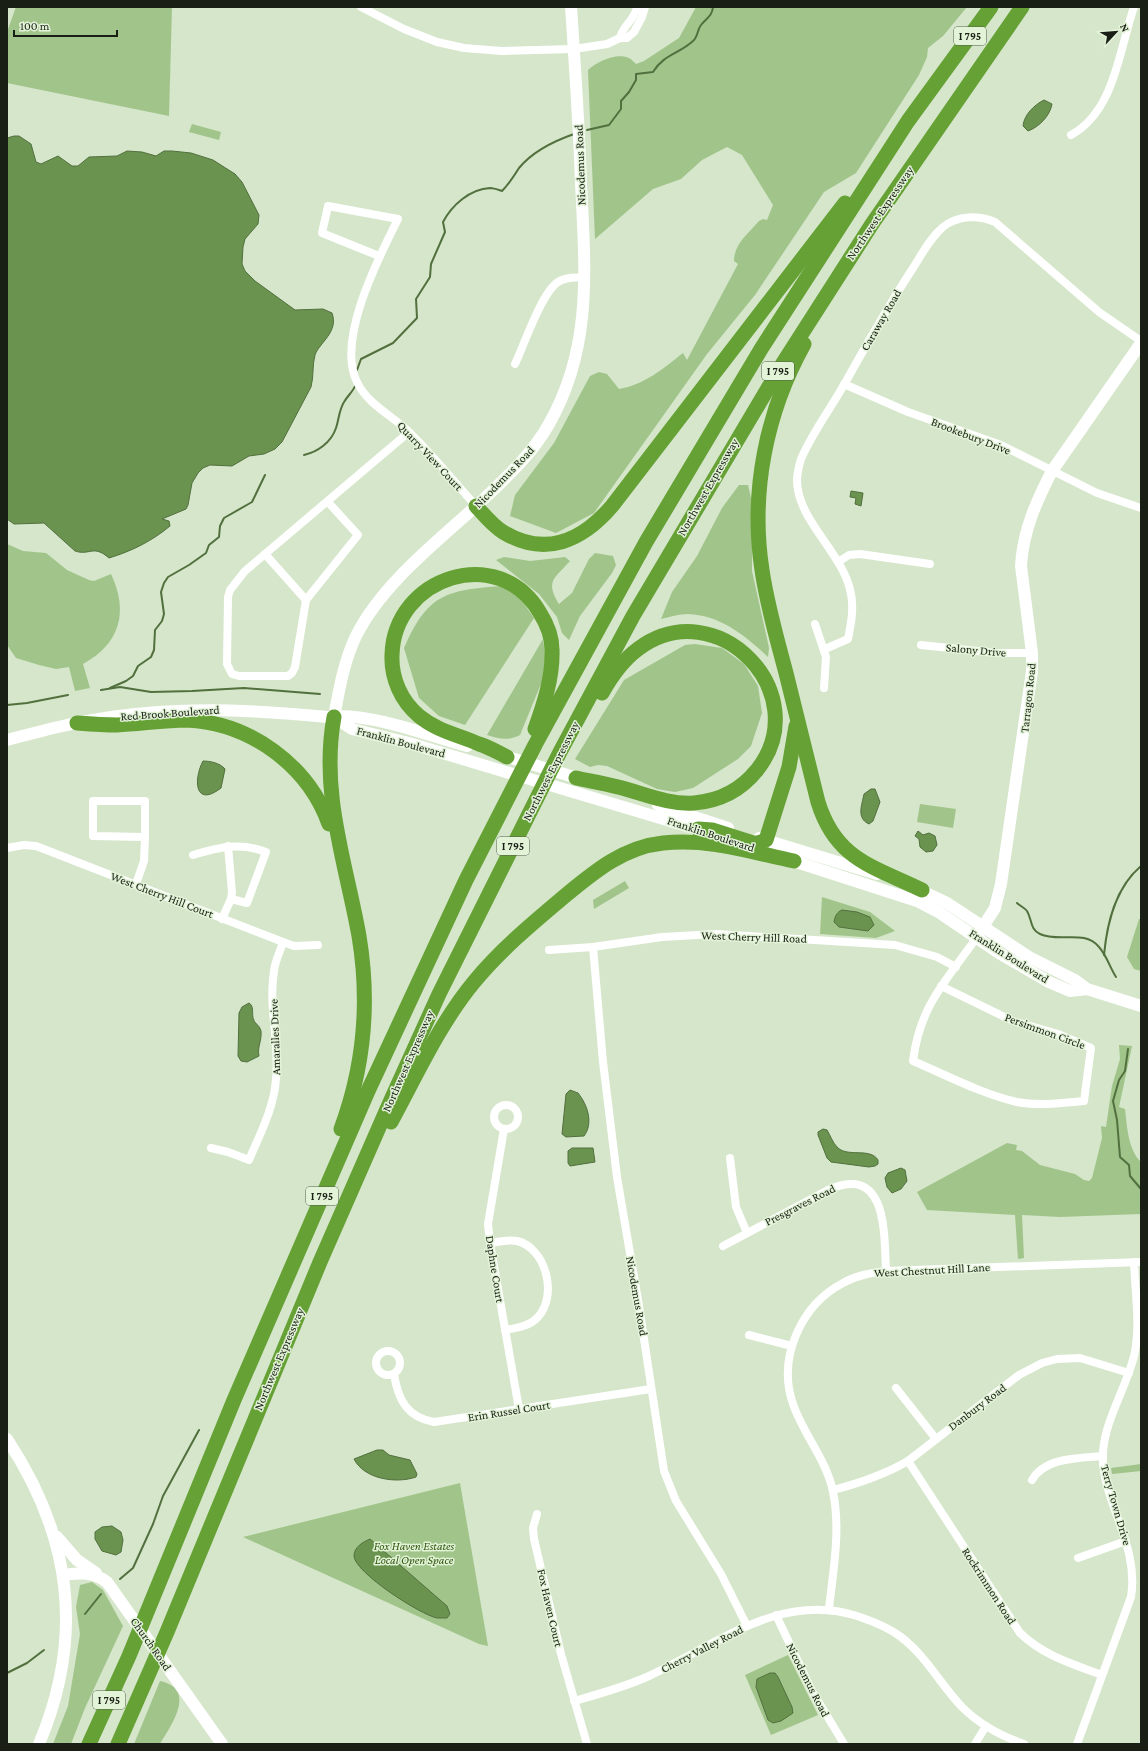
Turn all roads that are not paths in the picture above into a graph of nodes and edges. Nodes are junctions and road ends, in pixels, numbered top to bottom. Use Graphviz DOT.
graph roads {
  1 [pos="361,7"];
  2 [pos="571,7"];
  3 [pos="637,7"];
  4 [pos="645,7"];
  5 [pos="992,7"];
  6 [pos="1022,7"];
  7 [pos="1134,7"];
  8 [pos="620,38"];
  9 [pos="574,49"];
  10 [pos="908,121"];
  11 [pos="1071,135"];
  12 [pos="872,224"];
  13 [pos="379,256"];
  14 [pos="585,278"];
  15 [pos="1141,342"];
  16 [pos="515,364"];
  17 [pos="844,384"];
  18 [pos="409,432"];
  19 [pos="1052,471"];
  20 [pos="328,502"];
  21 [pos="476,506"];
  22 [pos="1141,508"];
  23 [pos="265,554"];
  24 [pos="838,562"];
  25 [pos="930,564"];
  26 [pos="306,600"];
  27 [pos="814,624"];
  28 [pos="921,645"];
  29 [pos="825,649"];
  30 [pos="1032,653"];
  31 [pos="824,688"];
  32 [pos="796,715"];
  33 [pos="334,717"];
  34 [pos="77,723"];
  35 [pos="7,740"];
  36 [pos="533,744"];
  37 [pos="563,752"];
  38 [pos="506,757"];
  39 [pos="576,778"];
  40 [pos="698,829"];
  41 [pos="145,837"];
  42 [pos="766,840"];
  43 [pos="228,846"];
  44 [pos="7,848"];
  45 [pos="194,855"];
  46 [pos="794,861"];
  47 [pos="346,877"];
  48 [pos="136,884"];
  49 [pos="922,890"];
  50 [pos="231,899"];
  51 [pos="222,919"];
  52 [pos="984,926"];
  53 [pos="976,937"];
  54 [pos="283,942"];
  55 [pos="318,945"];
  56 [pos="593,947"];
  57 [pos="549,950"];
  58 [pos="956,967"];
  59 [pos="941,986"];
  60 [pos="1087,989"];
  61 [pos="1141,1006"];
  62 [pos="913,1061"];
  63 [pos="504,1129"];
  64 [pos="211,1148"];
  65 [pos="730,1158"];
  66 [pos="748,1233"];
  67 [pos="490,1243"];
  68 [pos="723,1246"];
  69 [pos="320,1262"];
  70 [pos="1137,1262"];
  71 [pos="886,1271"];
  72 [pos="264,1328"];
  73 [pos="505,1330"];
  74 [pos="749,1335"];
  75 [pos="792,1346"];
  76 [pos="1129,1373"];
  77 [pos="394,1374"];
  78 [pos="896,1388"];
  79 [pos="651,1389"];
  80 [pos="519,1409"];
  81 [pos="7,1439"];
  82 [pos="936,1439"];
  83 [pos="1103,1456"];
  84 [pos="908,1460"];
  85 [pos="1032,1480"];
  86 [pos="833,1490"];
  87 [pos="537,1514"];
  88 [pos="54,1533"];
  89 [pos="1126,1541"];
  90 [pos="1078,1558"];
  91 [pos="63,1575"];
  92 [pos="102,1578"];
  93 [pos="828,1609"];
  94 [pos="776,1615"];
  95 [pos="747,1626"];
  96 [pos="1102,1675"];
  97 [pos="574,1701"];
  98 [pos="986,1726"];
  99 [pos="39,1744"];
  100 [pos="89,1744"];
  101 [pos="118,1744"];
  102 [pos="222,1744"];
  103 [pos="587,1744"];
  104 [pos="844,1744"];
  105 [pos="975,1744"];
  106 [pos="1024,1744"];
  107 [pos="1077,1744"];
  1 -- 9 [label="street"];
  2 -- 9 [label="main road, Nicodemus Road"];
  3 -- 8 [label="street"];
  4 -- 8 [label="street"];
  5 -- 10 [label="highway, Northwest Expressway / I 795"];
  6 -- 12 [label="highway, Northwest Expressway / I 795"];
  7 -- 11 [label="street"];
  8 -- 9 [label="street"];
  9 -- 14 [label="main road, Nicodemus Road"];
  10 -- 21 [label="highway"];
  10 -- 36 [label="highway, Northwest Expressway / I 795"];
  12 -- 32 [label="highway"];
  12 -- 37 [label="highway, Northwest Expressway / I 795"];
  13 -- 13 [label="street, Quarry View Court"];
  13 -- 18 [label="street, Quarry View Court"];
  14 -- 16 [label="street"];
  14 -- 21 [label="main road, Nicodemus Road"];
  15 -- 17 [label="street, Caraway Road"];
  15 -- 19 [label="main road, Tarragon Road"];
  17 -- 19 [label="street, Brookebury Drive"];
  17 -- 24 [label="street, Caraway Road"];
  18 -- 20 [label="street"];
  18 -- 21 [label="street, Quarry View Court"];
  19 -- 22 [label="street, Brookebury Drive"];
  19 -- 30 [label="main road, Tarragon Road"];
  20 -- 23 [label="street"];
  20 -- 26 [label="street"];
  21 -- 33 [label="main road, Nicodemus Road"];
  23 -- 26 [label="street"];
  23 -- 26 [label="street"];
  24 -- 25 [label="street"];
  24 -- 29 [label="street, Caraway Road"];
  27 -- 29 [label="street"];
  28 -- 30 [label="street, Salony Drive"];
  29 -- 31 [label="street"];
  30 -- 52 [label="main road, Tarragon Road"];
  32 -- 42 [label="highway"];
  32 -- 49 [label="highway"];
  33 -- 34 [label="main road, Red Brook Boulevard"];
  33 -- 38 [label="main road, Franklin Boulevard"];
  33 -- 40 [label="main road, Franklin Boulevard"];
  33 -- 47 [label="highway"];
  34 -- 35 [label="main road, Red Brook Boulevard"];
  34 -- 47 [label="highway"];
  36 -- 38 [label="highway"];
  36 -- 72 [label="highway, Northwest Expressway / I 795"];
  37 -- 39 [label="highway"];
  37 -- 69 [label="highway, Northwest Expressway / I 795"];
  38 -- 39 [label="main road, Franklin Boulevard"];
  39 -- 42 [label="main road, Franklin Boulevard"];
  40 -- 42 [label="highway"];
  40 -- 46 [label="main road, Franklin Boulevard"];
  41 -- 41 [label="street"];
  41 -- 48 [label="street"];
  42 -- 49 [label="main road, Franklin Boulevard"];
  43 -- 45 [label="street"];
  43 -- 50 [label="street"];
  43 -- 50 [label="street"];
  44 -- 48 [label="street, West Cherry Hill Court"];
  46 -- 53 [label="main road, Franklin Boulevard"];
  46 -- 69 [label="highway"];
  47 -- 72 [label="highway"];
  48 -- 51 [label="street, West Cherry Hill Court"];
  49 -- 52 [label="main road, Franklin Boulevard"];
  50 -- 51 [label="street"];
  51 -- 54 [label="street, West Cherry Hill Court"];
  52 -- 53 [label="main road, Tarragon Road"];
  52 -- 60 [label="main road, Franklin Boulevard"];
  53 -- 58 [label="street, Tarragon Road"];
  53 -- 60 [label="main road, Franklin Boulevard"];
  54 -- 55 [label="street, West Cherry Hill Court"];
  54 -- 64 [label="street, Amaralles Drive"];
  56 -- 57 [label="street, West Cherry Hill Road"];
  56 -- 58 [label="street, West Cherry Hill Road"];
  56 -- 79 [label="street, Nicodemus Road"];
  58 -- 59 [label="street, Tarragon Road"];
  59 -- 62 [label="street, Tarragon Road"];
  59 -- 62 [label="street, Persimmon Circle"];
  60 -- 61 [label="main road, Franklin Boulevard"];
  63 -- 67 [label="street, Daphne Court"];
  65 -- 66 [label="street"];
  66 -- 68 [label="street, Presgraves Road"];
  66 -- 71 [label="street, Presgraves Road"];
  67 -- 73 [label="street, Daphne Court"];
  67 -- 73 [label="street"];
  69 -- 101 [label="highway, Northwest Expressway / I 795"];
  70 -- 71 [label="street, West Chestnut Hill Lane"];
  70 -- 76 [label="street, Terry Town Drive"];
  71 -- 75 [label="street, West Chestnut Hill Lane"];
  72 -- 100 [label="highway, Northwest Expressway / I 795"];
  73 -- 80 [label="street, Daphne Court"];
  74 -- 75 [label="street"];
  75 -- 86 [label="street, West Chestnut Hill Lane"];
  76 -- 82 [label="street, Danbury Road"];
  76 -- 83 [label="street, Terry Town Drive"];
  77 -- 80 [label="street, Erin Russel Court"];
  78 -- 82 [label="street"];
  79 -- 80 [label="street, Erin Russel Court"];
  79 -- 95 [label="street, Nicodemus Road"];
  81 -- 88 [label="main road"];
  82 -- 84 [label="street, Danbury Road"];
  83 -- 85 [label="street"];
  83 -- 89 [label="street, Terry Town Drive"];
  84 -- 86 [label="street, Danbury Road"];
  84 -- 96 [label="street, Rockrimmon Road"];
  86 -- 93 [label="street, West Chestnut Hill Lane"];
  87 -- 97 [label="street, Fox Haven Court"];
  88 -- 91 [label="main road"];
  88 -- 92 [label="main road, Church Road"];
  89 -- 90 [label="street"];
  89 -- 96 [label="street, Terry Town Drive"];
  91 -- 92 [label="main road"];
  91 -- 99 [label="main road"];
  92 -- 102 [label="main road, Church Road"];
  93 -- 94 [label="street, Cherry Valley Road"];
  93 -- 98 [label="street, Cherry Valley Road"];
  94 -- 95 [label="street, Cherry Valley Road"];
  94 -- 104 [label="street, Nicodemus Road"];
  95 -- 97 [label="street, Cherry Valley Road"];
  96 -- 107 [label="street, Terry Town Drive"];
  97 -- 103 [label="street, Fox Haven Court"];
  98 -- 105 [label="street"];
  98 -- 106 [label="street, Cherry Valley Road"];
}
